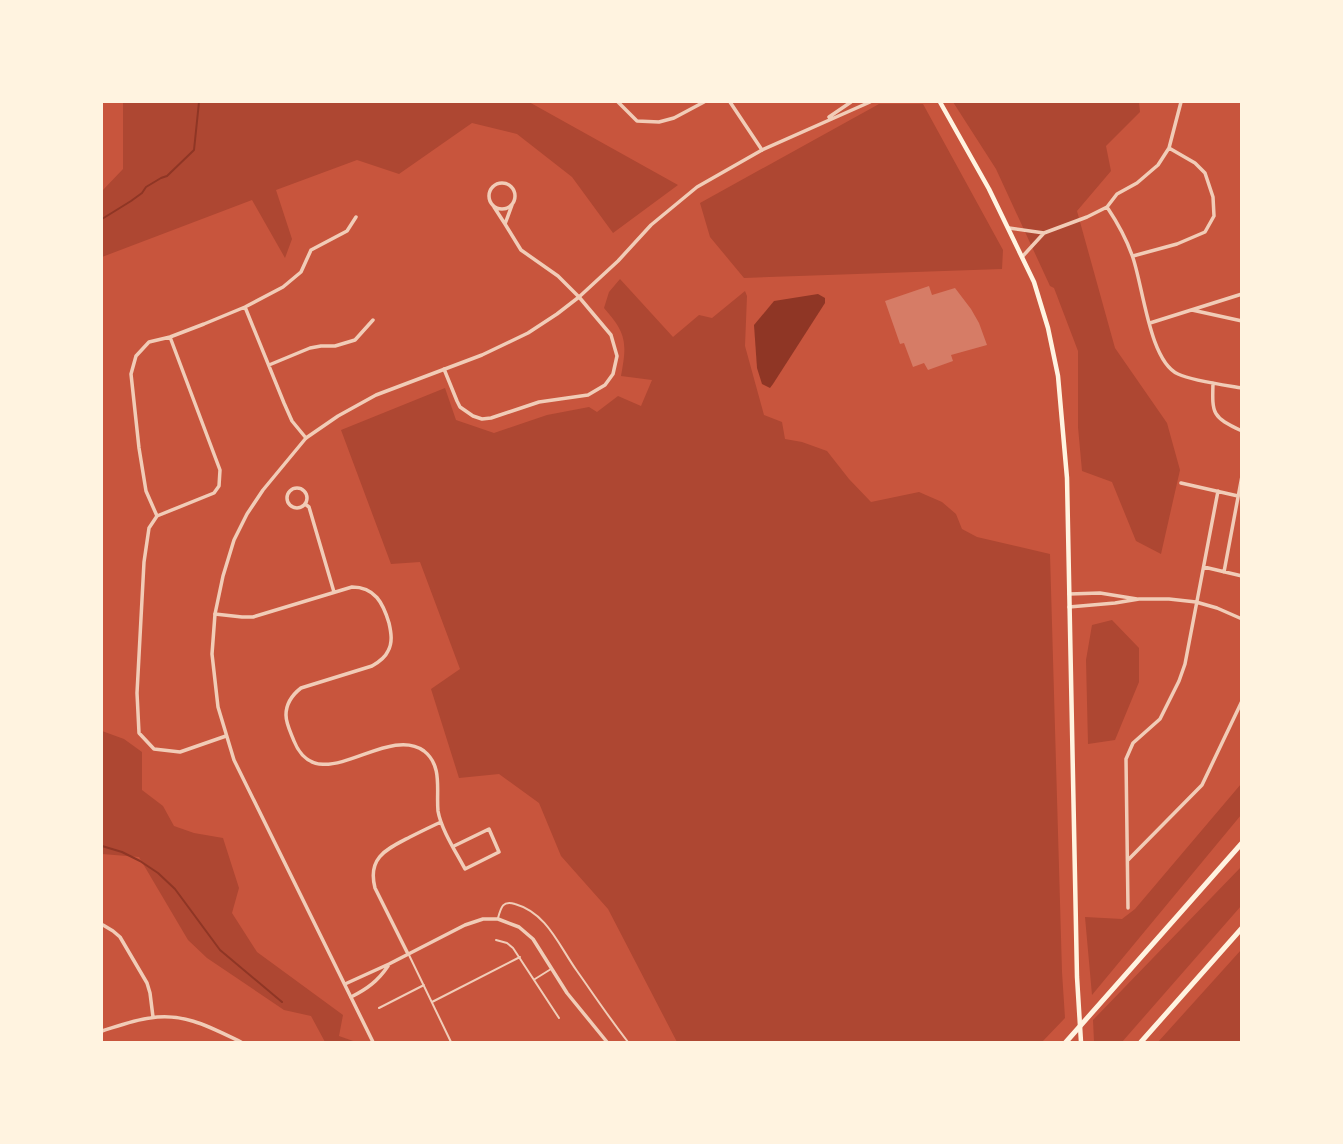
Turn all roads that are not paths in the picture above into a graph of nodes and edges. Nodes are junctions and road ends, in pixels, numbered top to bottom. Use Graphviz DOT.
graph roads {
  1 [pos="618,102"];
  2 [pos="704,102"];
  3 [pos="730,102"];
  4 [pos="850,102"];
  5 [pos="870,102"];
  6 [pos="940,102"];
  7 [pos="1181,102"];
  8 [pos="825,121"];
  9 [pos="1169,148"];
  10 [pos="762,150"];
  11 [pos="512,204"];
  12 [pos="493,206"];
  13 [pos="1107,207"];
  14 [pos="356,217"];
  15 [pos="505,224"];
  16 [pos="1009,228"];
  17 [pos="1044,233"];
  18 [pos="1022,257"];
  19 [pos="1133,257"];
  20 [pos="1241,295"];
  21 [pos="579,297"];
  22 [pos="246,307"];
  23 [pos="1192,310"];
  24 [pos="373,320"];
  25 [pos="1241,321"];
  26 [pos="1150,323"];
  27 [pos="170,337"];
  28 [pos="269,365"];
  29 [pos="444,369"];
  30 [pos="1213,383"];
  31 [pos="1241,388"];
  32 [pos="1241,431"];
  33 [pos="306,438"];
  34 [pos="1241,477"];
  35 [pos="1181,483"];
  36 [pos="1218,491"];
  37 [pos="1238,496"];
  38 [pos="305,504"];
  39 [pos="157,516"];
  40 [pos="1204,567"];
  41 [pos="1224,572"];
  42 [pos="1241,576"];
  43 [pos="334,592"];
  44 [pos="1069,594"];
  45 [pos="1139,599"];
  46 [pos="1196,602"];
  47 [pos="1069,607"];
  48 [pos="215,614"];
  49 [pos="1241,619"];
  50 [pos="1241,701"];
  51 [pos="226,736"];
  52 [pos="441,822"];
  53 [pos="1241,843"];
  54 [pos="454,846"];
  55 [pos="1128,860"];
  56 [pos="1129,908"];
  57 [pos="498,919"];
  58 [pos="103,925"];
  59 [pos="1241,928"];
  60 [pos="496,940"];
  61 [pos="408,954"];
  62 [pos="520,957"];
  63 [pos="389,964"];
  64 [pos="552,969"];
  65 [pos="534,979"];
  66 [pos="345,984"];
  67 [pos="424,985"];
  68 [pos="351,998"];
  69 [pos="432,1002"];
  70 [pos="379,1008"];
  71 [pos="153,1017"];
  72 [pos="559,1018"];
  73 [pos="102,1031"];
  74 [pos="241,1042"];
  75 [pos="373,1042"];
  76 [pos="452,1042"];
  77 [pos="604,1042"];
  78 [pos="628,1042"];
  79 [pos="1066,1042"];
  80 [pos="1081,1042"];
  81 [pos="1141,1042"];
  1 -- 2 [label="street"];
  3 -- 10 [label="street"];
  4 -- 8 [label="street"];
  5 -- 8 [label="street"];
  6 -- 16 [label="main road"];
  7 -- 9 [label="street"];
  8 -- 10 [label="street"];
  9 -- 13 [label="street"];
  9 -- 19 [label="street"];
  10 -- 21 [label="street"];
  11 -- 12 [label="street"];
  11 -- 12 [label="street"];
  11 -- 15 [label="street"];
  12 -- 15 [label="street"];
  13 -- 17 [label="street"];
  13 -- 19 [label="street"];
  14 -- 22 [label="street"];
  15 -- 21 [label="street"];
  16 -- 17 [label="street"];
  16 -- 18 [label="main road"];
  17 -- 18 [label="street"];
  18 -- 44 [label="main road"];
  19 -- 26 [label="street"];
  20 -- 23 [label="street"];
  21 -- 29 [label="street"];
  21 -- 29 [label="street"];
  22 -- 27 [label="street"];
  22 -- 28 [label="street"];
  23 -- 25 [label="street"];
  23 -- 26 [label="street"];
  24 -- 28 [label="street"];
  26 -- 30 [label="street"];
  27 -- 39 [label="street"];
  27 -- 39 [label="street"];
  28 -- 33 [label="street"];
  29 -- 33 [label="street"];
  30 -- 31 [label="street"];
  30 -- 32 [label="street"];
  33 -- 48 [label="street"];
  34 -- 37 [label="street"];
  35 -- 36 [label="street"];
  36 -- 37 [label="street"];
  36 -- 40 [label="street"];
  37 -- 41 [label="street"];
  38 -- 38 [label="street"];
  38 -- 43 [label="street"];
  39 -- 51 [label="street"];
  40 -- 41 [label="street"];
  40 -- 46 [label="street"];
  41 -- 42 [label="street"];
  43 -- 48 [label="street"];
  43 -- 52 [label="street"];
  44 -- 45 [label="street"];
  44 -- 47 [label="main road"];
  45 -- 46 [label="street"];
  45 -- 47 [label="street"];
  46 -- 49 [label="street"];
  46 -- 55 [label="street"];
  47 -- 80 [label="main road"];
  48 -- 51 [label="street"];
  50 -- 55 [label="street"];
  51 -- 66 [label="street"];
  52 -- 54 [label="street"];
  52 -- 61 [label="street"];
  53 -- 79 [label="highway"];
  54 -- 54 [label="street"];
  55 -- 56 [label="street"];
  57 -- 61 [label="street"];
  57 -- 64 [label="street"];
  57 -- 78 [label="lane"];
  58 -- 71 [label="street"];
  59 -- 81 [label="highway"];
  60 -- 62 [label="lane"];
  61 -- 63 [label="street"];
  61 -- 67 [label="lane"];
  62 -- 65 [label="lane"];
  62 -- 69 [label="lane"];
  63 -- 66 [label="street"];
  63 -- 68 [label="street"];
  64 -- 65 [label="lane"];
  64 -- 77 [label="street"];
  65 -- 72 [label="lane"];
  66 -- 68 [label="street"];
  67 -- 69 [label="lane"];
  67 -- 70 [label="lane"];
  68 -- 75 [label="street"];
  69 -- 76 [label="lane"];
  71 -- 73 [label="street"];
  71 -- 74 [label="street"];
}
